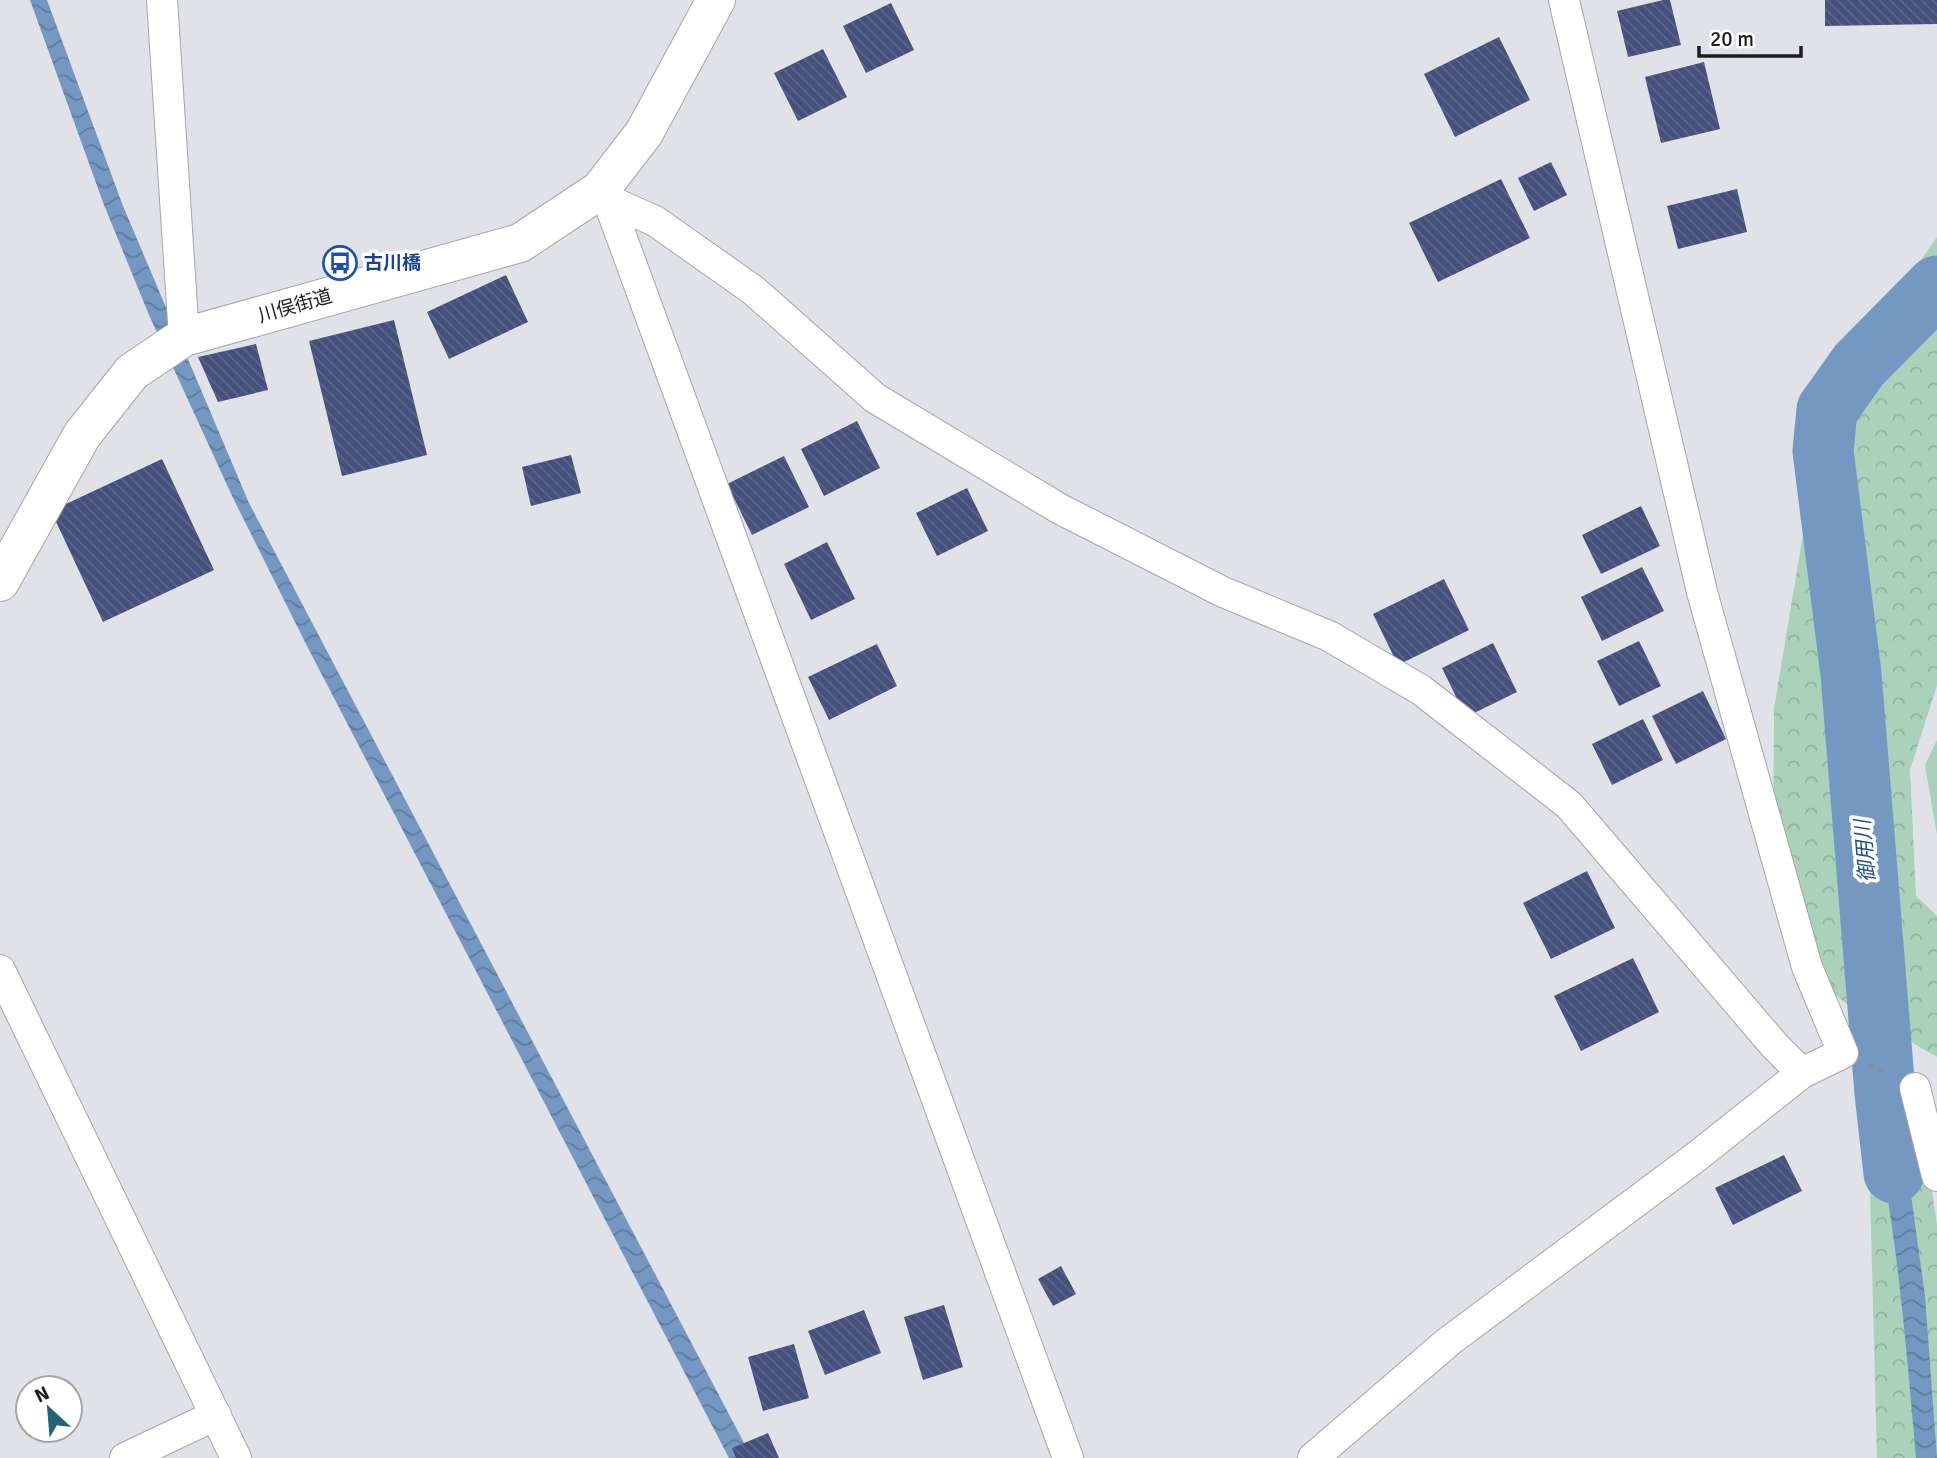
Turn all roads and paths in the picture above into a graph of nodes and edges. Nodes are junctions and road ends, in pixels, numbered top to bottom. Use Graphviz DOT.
graph roads {
  1 [pos="162,0"];
  2 [pos="716,0"];
  3 [pos="1564,0"];
  4 [pos="604,195"];
  5 [pos="184,337"];
  6 [pos="0,582"];
  7 [pos="0,970"];
  8 [pos="1843,1053"];
  9 [pos="1802,1073"];
  10 [pos="1915,1088"];
  11 [pos="1937,1176"];
  12 [pos="216,1415"];
  13 [pos="125,1458"];
  14 [pos="236,1458"];
  15 [pos="1068,1458"];
  16 [pos="1313,1458"];
  1 -- 5 [label="street"];
  2 -- 4 [label="main road, 川俣街道"];
  3 -- 8 [label="street"];
  4 -- 5 [label="main road, 川俣街道"];
  4 -- 9 [label="street"];
  4 -- 15 [label="street"];
  5 -- 6 [label="main road, 川俣街道"];
  7 -- 12 [label="street"];
  8 -- 9 [label="street"];
  8 -- 10 [label="path"];
  9 -- 16 [label="street"];
  10 -- 11 [label="street"];
  12 -- 13 [label="street"];
  12 -- 14 [label="street"];
}
